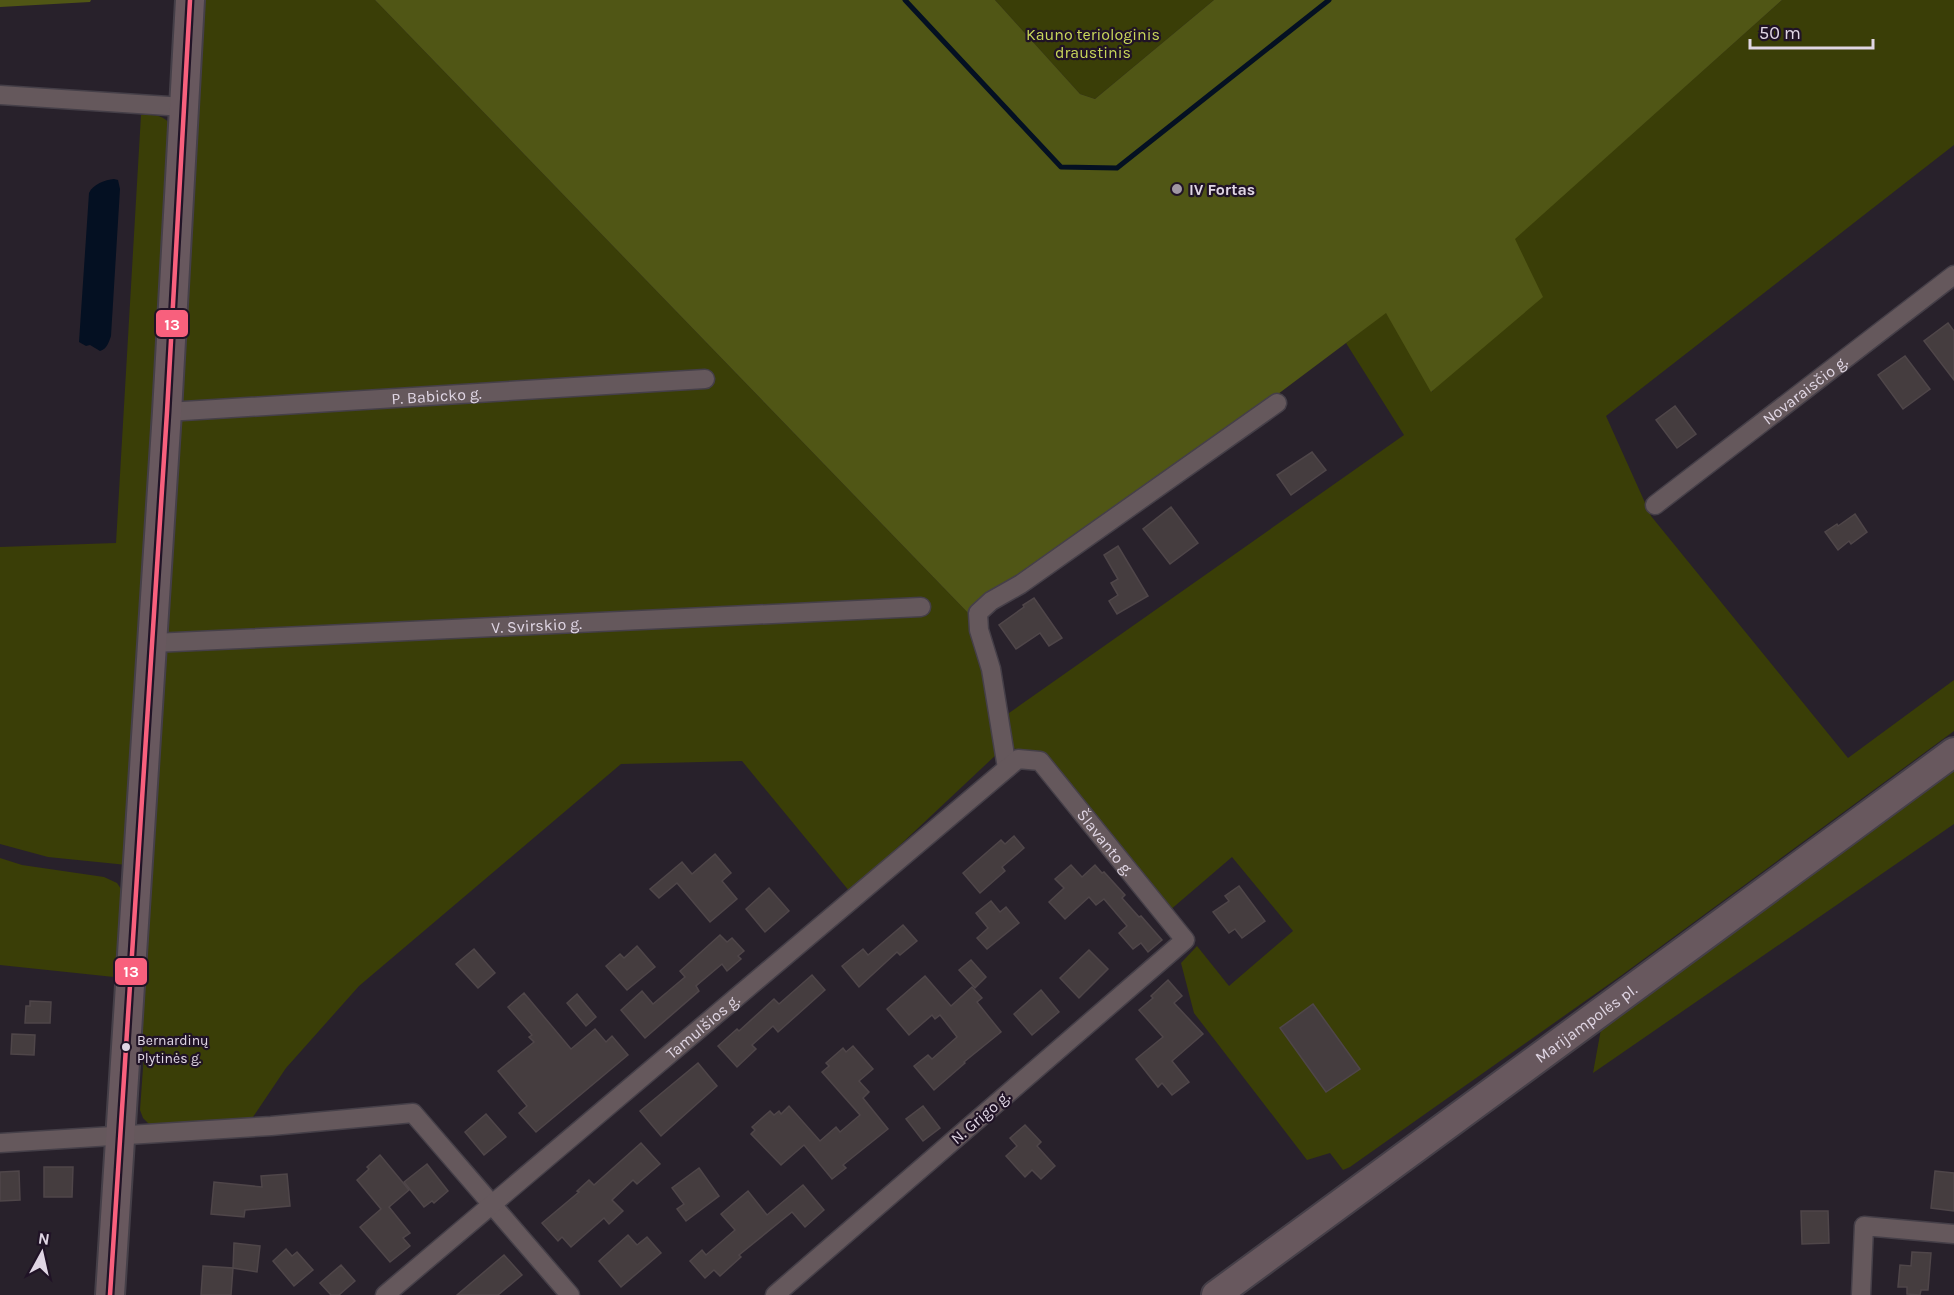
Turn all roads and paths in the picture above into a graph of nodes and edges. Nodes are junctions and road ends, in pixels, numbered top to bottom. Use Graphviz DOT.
graph roads {
  1 [pos="190,0"];
  2 [pos="0,95"];
  3 [pos="184,107"];
  4 [pos="1954,275"];
  5 [pos="705,378"];
  6 [pos="1277,403"];
  7 [pos="168,412"];
  8 [pos="1655,505"];
  9 [pos="921,607"];
  10 [pos="153,644"];
  11 [pos="1954,752"];
  12 [pos="1013,763"];
  13 [pos="1185,940"];
  14 [pos="120,1135"];
  15 [pos="0,1143"];
  16 [pos="493,1203"];
  17 [pos="1954,1234"];
  18 [pos="110,1295"];
  19 [pos="385,1295"];
  20 [pos="570,1295"];
  21 [pos="775,1295"];
  22 [pos="1216,1295"];
  23 [pos="1861,1295"];
  1 -- 3 [label="main road"];
  2 -- 3 [label="street"];
  3 -- 7 [label="main road"];
  4 -- 8 [label="street, Novaraisčio g."];
  5 -- 7 [label="street, P. Babicko g."];
  6 -- 12 [label="street"];
  7 -- 10 [label="main road"];
  9 -- 10 [label="street, V. Svirskio g."];
  10 -- 14 [label="main road"];
  11 -- 22 [label="main road, Marijampolės pl."];
  12 -- 13 [label="street, Šlavanto g."];
  12 -- 16 [label="street, Tamulšios g."];
  13 -- 21 [label="street, N. Grigo g."];
  14 -- 15 [label="street"];
  14 -- 16 [label="street"];
  14 -- 18 [label="main road"];
  16 -- 19 [label="street, Tamulšios g."];
  16 -- 20 [label="street"];
  17 -- 23 [label="street"];
}
